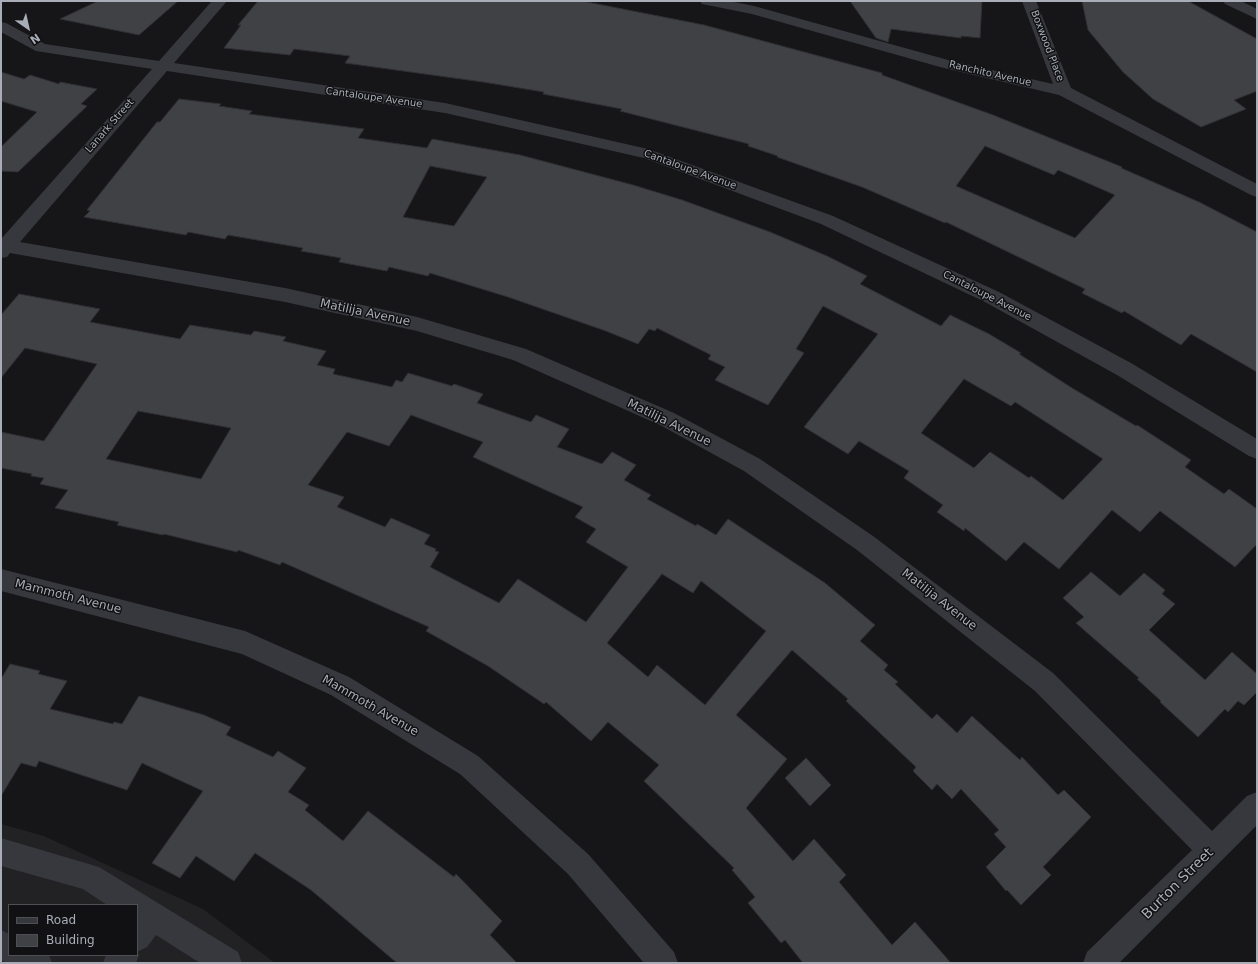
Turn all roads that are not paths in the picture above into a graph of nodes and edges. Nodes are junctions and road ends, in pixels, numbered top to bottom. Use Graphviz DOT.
graph roads {
  1 [pos="220,1"];
  2 [pos="707,1"];
  3 [pos="1029,1"];
  4 [pos="1230,1"];
  5 [pos="756,5"];
  6 [pos="1257,15"];
  7 [pos="1,26"];
  8 [pos="162,66"];
  9 [pos="1064,91"];
  10 [pos="1257,191"];
  11 [pos="3,248"];
  12 [pos="1257,450"];
  13 [pos="1,580"];
  14 [pos="1257,806"];
  15 [pos="1212,850"];
  16 [pos="1,852"];
  17 [pos="124,904"];
  18 [pos="140,916"];
  19 [pos="23,956"];
  20 [pos="37,963"];
  21 [pos="227,963"];
  22 [pos="663,963"];
  23 [pos="1098,963"];
  1 -- 8 [label="street, Lanark Street"];
  2 -- 5 [label="street, Ranchito Avenue"];
  3 -- 9 [label="street, Boxwood Place"];
  4 -- 6 [label="street"];
  5 -- 9 [label="street, Ranchito Avenue"];
  7 -- 8 [label="street, Cantaloupe Avenue"];
  8 -- 11 [label="street, Lanark Street"];
  8 -- 12 [label="street, Cantaloupe Avenue"];
  9 -- 10 [label="street, Ranchito Avenue"];
  11 -- 15 [label="street, Matilija Avenue"];
  13 -- 22 [label="street, Mammoth Avenue"];
  14 -- 15 [label="street, Burton Street"];
  15 -- 23 [label="street, Burton Street"];
  16 -- 17 [label="street"];
  18 -- 21 [label="street"];
  19 -- 20 [label="street"];
}
